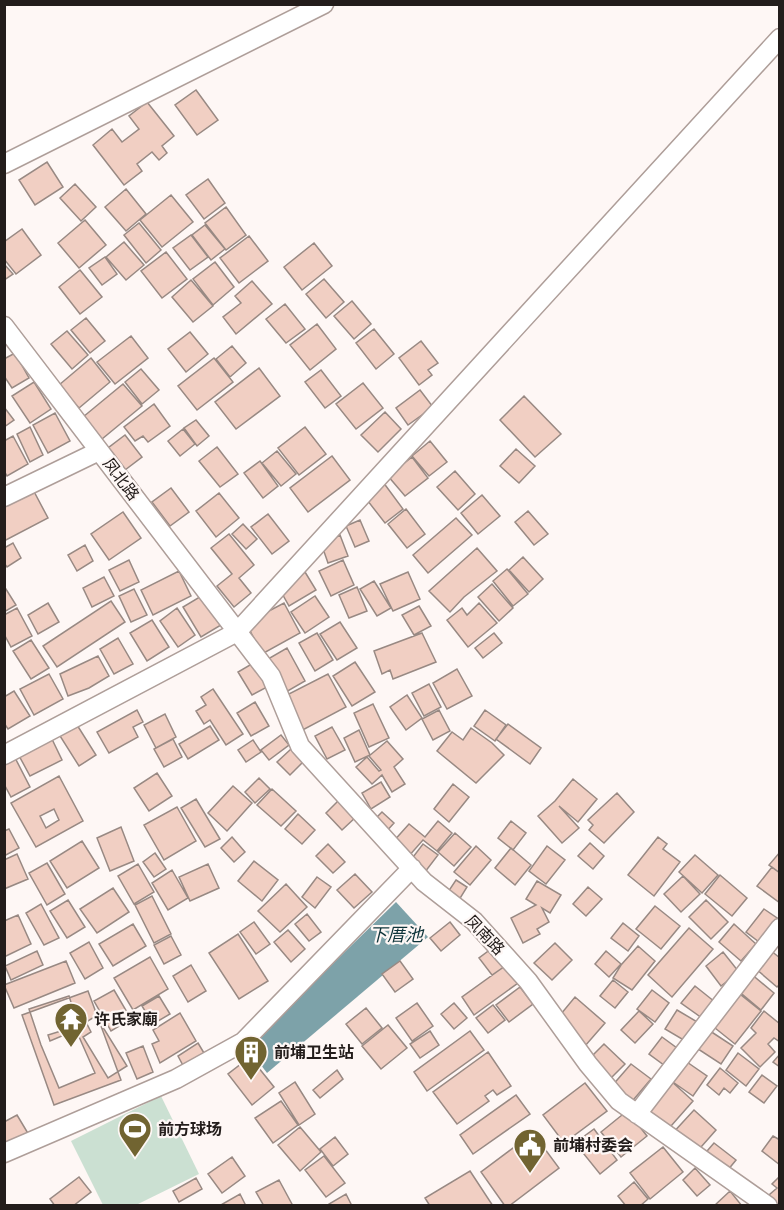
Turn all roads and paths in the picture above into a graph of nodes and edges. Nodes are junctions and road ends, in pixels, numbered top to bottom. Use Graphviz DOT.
graph roads {
  1 [pos="324,4"];
  2 [pos="780,38"];
  3 [pos="4,164"];
  4 [pos="4,326"];
  5 [pos="99,451"];
  6 [pos="4,497"];
  7 [pos="237,632"];
  8 [pos="4,755"];
  9 [pos="412,868"];
  10 [pos="780,928"];
  11 [pos="637,1114"];
  12 [pos="4,1153"];
  13 [pos="768,1206"];
  1 -- 3 [label="street"];
  2 -- 7 [label="street"];
  4 -- 5 [label="street, 凤北路"];
  5 -- 6 [label="street"];
  5 -- 7 [label="street, 凤北路"];
  7 -- 8 [label="street"];
  7 -- 9 [label="street, 凤南路"];
  9 -- 11 [label="street, 凤南路"];
  9 -- 12 [label="street"];
  10 -- 11 [label="street"];
  11 -- 13 [label="street, 凤南路"];
}
